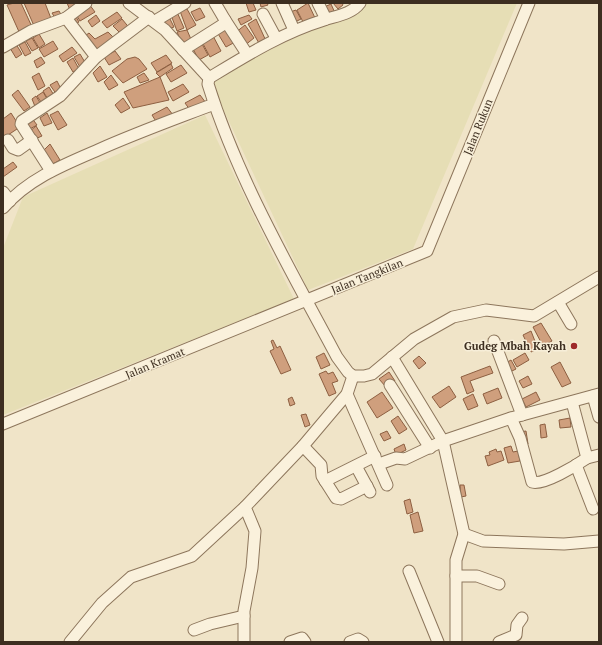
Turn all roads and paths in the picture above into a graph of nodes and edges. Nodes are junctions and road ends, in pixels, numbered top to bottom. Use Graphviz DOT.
graph roads {
  1 [pos="86,3"];
  2 [pos="129,3"];
  3 [pos="185,3"];
  4 [pos="215,3"];
  5 [pos="282,3"];
  6 [pos="318,3"];
  7 [pos="360,3"];
  8 [pos="530,3"];
  9 [pos="263,14"];
  10 [pos="66,18"];
  11 [pos="152,19"];
  12 [pos="326,19"];
  13 [pos="225,20"];
  14 [pos="294,30"];
  15 [pos="276,38"];
  16 [pos="3,47"];
  17 [pos="183,50"];
  18 [pos="247,54"];
  19 [pos="96,57"];
  20 [pos="209,78"];
  21 [pos="214,104"];
  22 [pos="8,140"];
  23 [pos="32,140"];
  24 [pos="51,171"];
  25 [pos="5,200"];
  26 [pos="427,251"];
  27 [pos="599,277"];
  28 [pos="307,301"];
  29 [pos="558,302"];
  30 [pos="571,324"];
  31 [pos="494,341"];
  32 [pos="392,357"];
  33 [pos="354,376"];
  34 [pos="390,385"];
  35 [pos="347,394"];
  36 [pos="596,395"];
  37 [pos="572,402"];
  38 [pos="516,416"];
  39 [pos="599,417"];
  40 [pos="3,424"];
  41 [pos="443,441"];
  42 [pos="303,446"];
  43 [pos="430,448"];
  44 [pos="599,455"];
  45 [pos="588,458"];
  46 [pos="377,460"];
  47 [pos="576,465"];
  48 [pos="356,466"];
  49 [pos="325,480"];
  50 [pos="387,485"];
  51 [pos="246,507"];
  52 [pos="593,509"];
  53 [pos="464,534"];
  54 [pos="599,541"];
  55 [pos="409,571"];
  56 [pos="456,576"];
  57 [pos="500,584"];
  58 [pos="244,616"];
  59 [pos="522,618"];
  60 [pos="194,630"];
  61 [pos="70,642"];
  62 [pos="244,642"];
  63 [pos="290,642"];
  64 [pos="305,642"];
  65 [pos="350,642"];
  66 [pos="363,642"];
  67 [pos="438,642"];
  68 [pos="456,642"];
  69 [pos="499,642"];
  1 -- 10 [label="street"];
  2 -- 11 [label="street"];
  3 -- 11 [label="street"];
  4 -- 13 [label="street"];
  5 -- 14 [label="street"];
  6 -- 12 [label="street"];
  7 -- 12 [label="street"];
  8 -- 26 [label="street, Jalan Rukun"];
  9 -- 15 [label="street"];
  10 -- 16 [label="street"];
  10 -- 19 [label="street"];
  11 -- 17 [label="street"];
  11 -- 19 [label="street"];
  12 -- 14 [label="street"];
  13 -- 17 [label="street"];
  13 -- 18 [label="street"];
  14 -- 15 [label="street"];
  15 -- 18 [label="street"];
  17 -- 20 [label="street"];
  18 -- 20 [label="street"];
  19 -- 23 [label="street"];
  20 -- 21 [label="street"];
  21 -- 24 [label="street"];
  21 -- 28 [label="street"];
  22 -- 23 [label="street"];
  23 -- 24 [label="street"];
  24 -- 25 [label="street"];
  26 -- 28 [label="street, Jalan Tangkilan"];
  27 -- 29 [label="street"];
  28 -- 33 [label="street"];
  28 -- 40 [label="street, Jalan Kramat"];
  29 -- 30 [label="street"];
  29 -- 32 [label="street"];
  31 -- 38 [label="street"];
  32 -- 33 [label="street"];
  32 -- 41 [label="street"];
  33 -- 35 [label="street"];
  34 -- 43 [label="street"];
  35 -- 42 [label="street"];
  35 -- 46 [label="street"];
  36 -- 37 [label="street"];
  36 -- 39 [label="street"];
  37 -- 38 [label="street"];
  37 -- 45 [label="street"];
  38 -- 41 [label="street"];
  38 -- 47 [label="street"];
  41 -- 43 [label="street"];
  41 -- 53 [label="street"];
  42 -- 49 [label="street"];
  42 -- 51 [label="street"];
  43 -- 46 [label="street"];
  44 -- 45 [label="street"];
  45 -- 47 [label="street"];
  46 -- 48 [label="street"];
  46 -- 50 [label="street"];
  47 -- 52 [label="street"];
  48 -- 49 [label="street"];
  48 -- 49 [label="street"];
  51 -- 58 [label="street"];
  51 -- 61 [label="street"];
  53 -- 54 [label="street"];
  53 -- 56 [label="street"];
  55 -- 67 [label="street"];
  56 -- 57 [label="street"];
  56 -- 68 [label="street"];
  58 -- 60 [label="street"];
  58 -- 62 [label="street"];
  59 -- 69 [label="street"];
  63 -- 64 [label="street"];
  65 -- 66 [label="street"];
}
